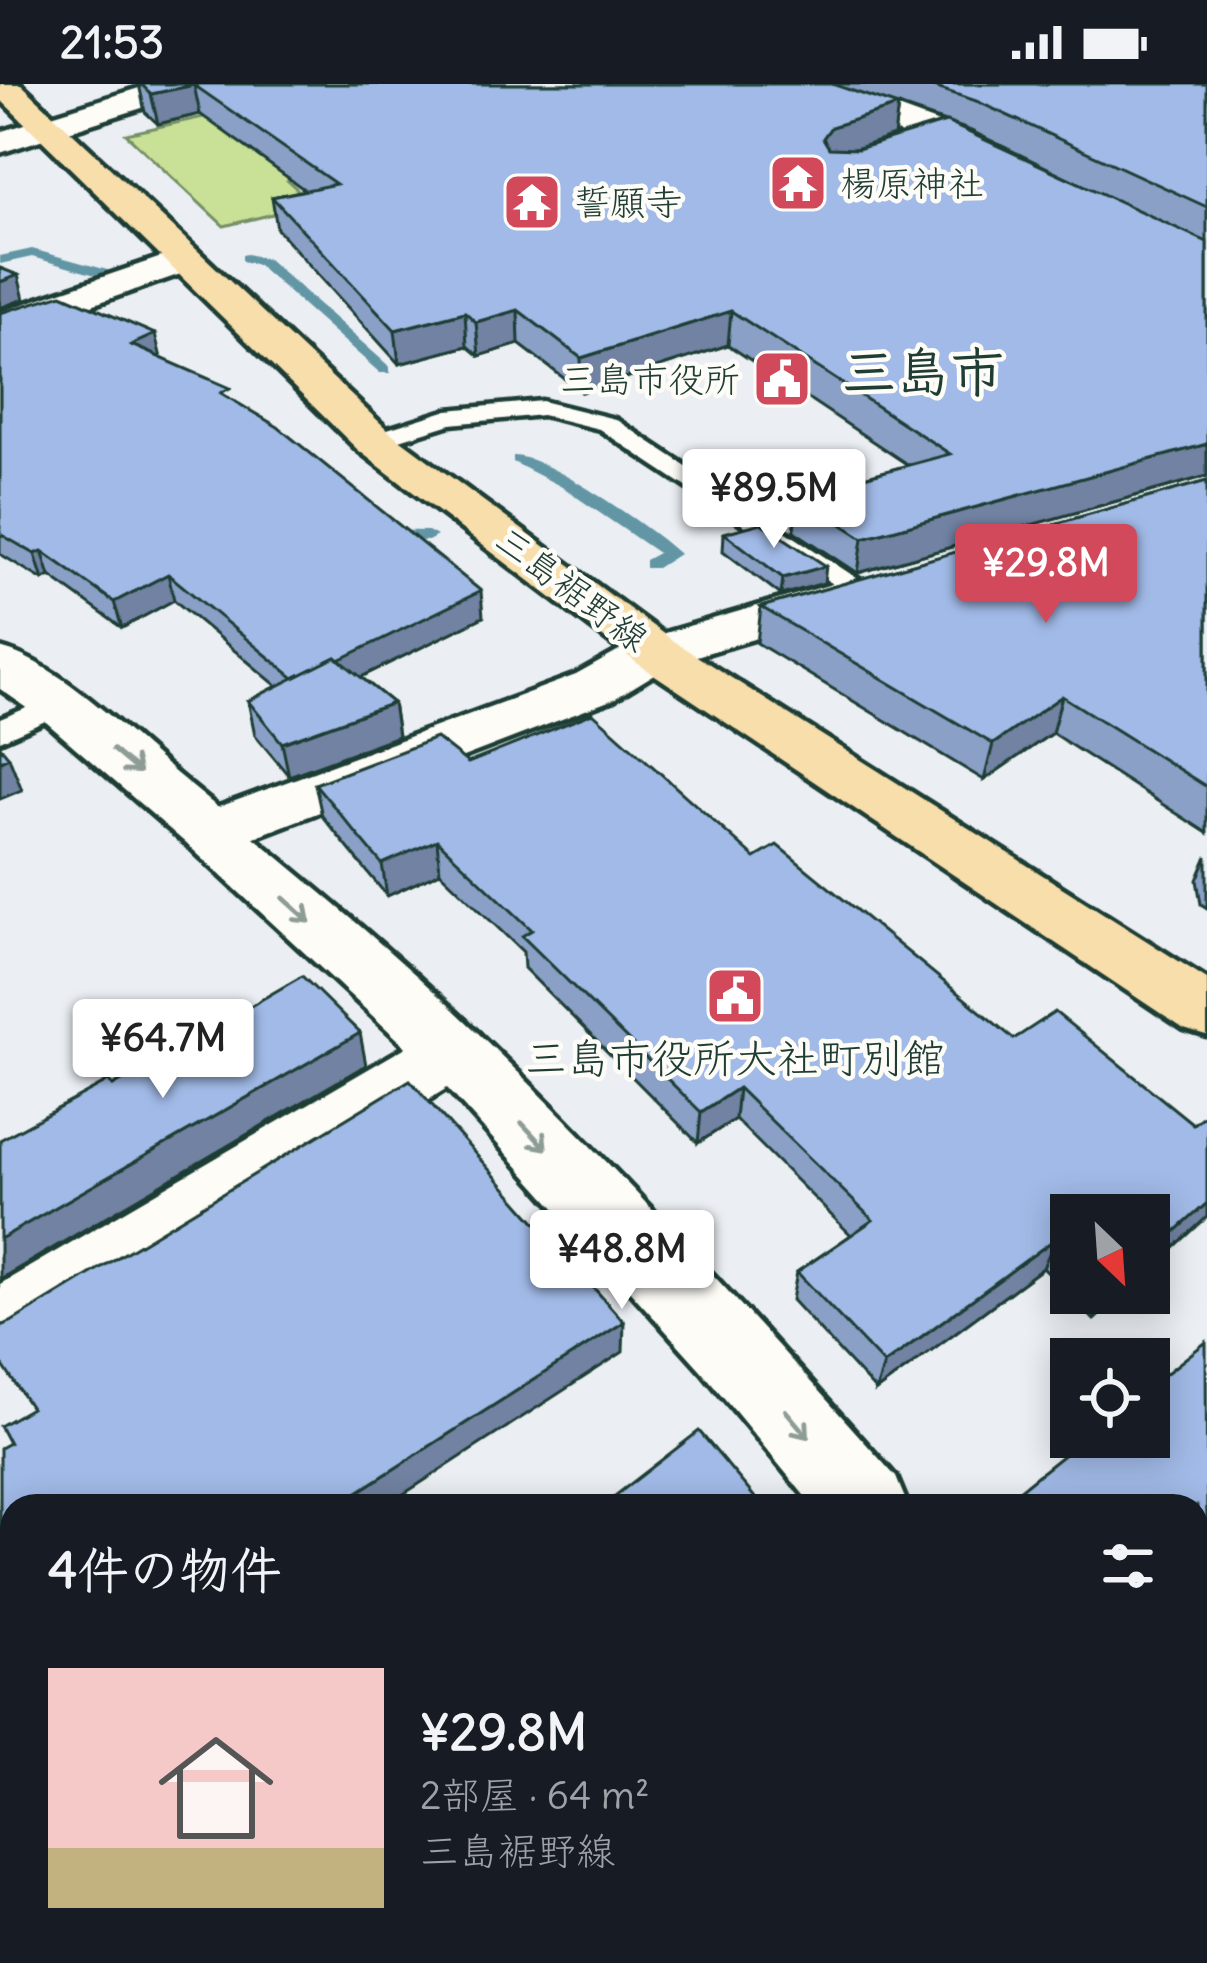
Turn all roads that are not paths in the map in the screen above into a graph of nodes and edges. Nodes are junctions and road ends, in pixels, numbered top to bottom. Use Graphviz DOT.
graph roads {
  1 [pos="3,84"];
  2 [pos="185,84"];
  3 [pos="788,84"];
  4 [pos="22,136"];
  5 [pos="940,136"];
  6 [pos="881,156"];
  7 [pos="1029,178"];
  8 [pos="182,261"];
  9 [pos="0,325"];
  10 [pos="374,441"];
  11 [pos="883,584"];
  12 [pos="655,652"];
  13 [pos="0,664"];
  14 [pos="58,704"];
  15 [pos="0,731"];
  16 [pos="210,832"];
  17 [pos="1207,1011"];
  18 [pos="454,1051"];
  19 [pos="0,1324"];
  20 [pos="856,1494"];
  1 -- 4 [label="main road, 三島裾野線"];
  2 -- 4 [label="street"];
  3 -- 5 [label="street"];
  4 -- 8 [label="main road, 三島裾野線"];
  5 -- 6 [label="street"];
  5 -- 7 [label="street"];
  8 -- 9 [label="street"];
  8 -- 10 [label="main road, 三島裾野線"];
  10 -- 11 [label="lane"];
  10 -- 12 [label="main road, 三島裾野線"];
  11 -- 12 [label="street"];
  12 -- 16 [label="street"];
  12 -- 17 [label="main road, 三島裾野線"];
  13 -- 14 [label="street"];
  14 -- 15 [label="lane"];
  14 -- 16 [label="street, one-way"];
  16 -- 18 [label="street, one-way"];
  18 -- 19 [label="street"];
  18 -- 20 [label="street, one-way"];
}
